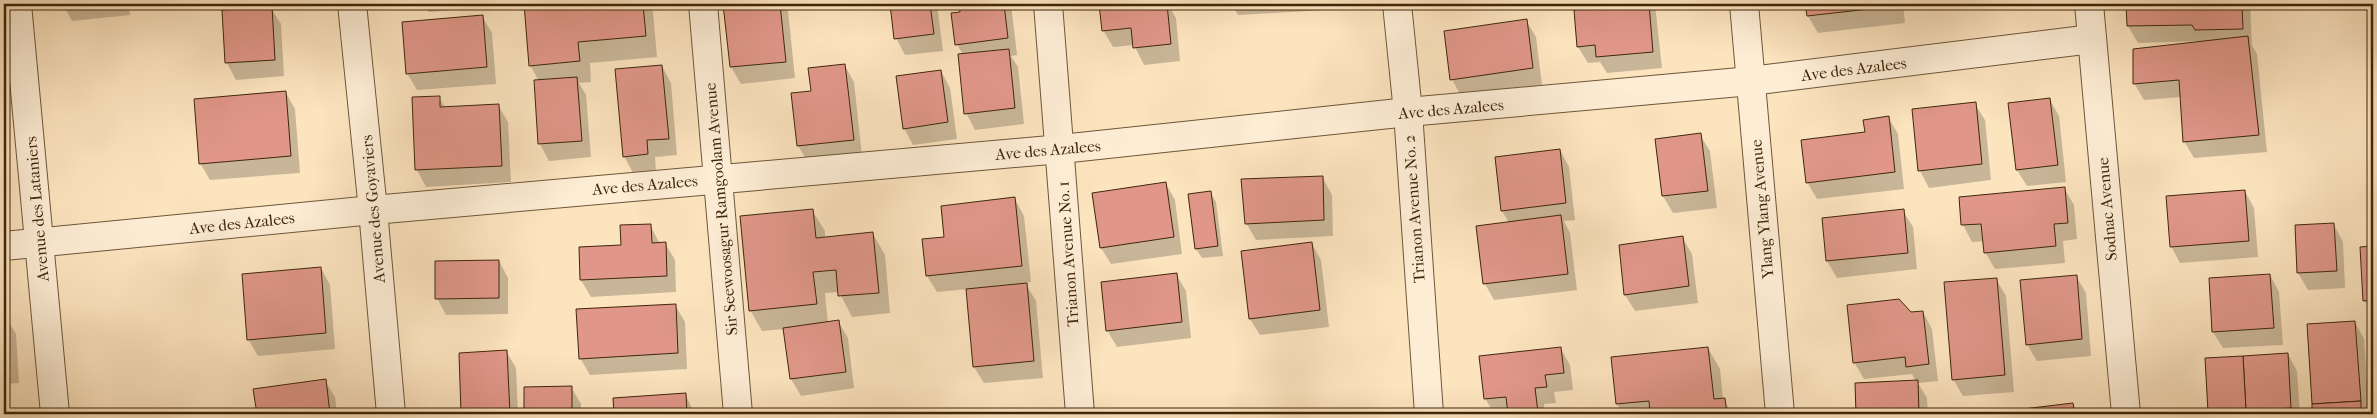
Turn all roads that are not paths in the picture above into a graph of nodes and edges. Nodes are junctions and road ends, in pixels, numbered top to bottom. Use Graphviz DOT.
graph roads {
  1 [pos="17,4"];
  2 [pos="352,4"];
  3 [pos="703,4"];
  4 [pos="1048,4"];
  5 [pos="1397,4"];
  6 [pos="1744,4"];
  7 [pos="2089,4"];
  8 [pos="2092,39"];
  9 [pos="1751,81"];
  10 [pos="1408,112"];
  11 [pos="1061,149"];
  12 [pos="719,179"];
  13 [pos="373,210"];
  14 [pos="40,242"];
  15 [pos="4,246"];
  16 [pos="55,414"];
  17 [pos="391,414"];
  18 [pos="738,414"];
  19 [pos="1080,414"];
  20 [pos="1429,414"];
  21 [pos="1780,414"];
  22 [pos="2126,414"];
  1 -- 14 [label="street, Avenue des Lataniers"];
  2 -- 13 [label="street, Avenue des Goyaviers"];
  3 -- 12 [label="street, Sir Seewoosagur Ramgoolam Avenue"];
  4 -- 11 [label="street, Trianon Avenue No. 1"];
  5 -- 10 [label="street, Trianon Avenue No. 2"];
  6 -- 9 [label="street, Ylang Ylang Avenue"];
  7 -- 8 [label="street, Sodnac Avenue"];
  8 -- 9 [label="street, Ave des Azalees"];
  8 -- 22 [label="street, Sodnac Avenue"];
  9 -- 10 [label="street, Ave des Azalees"];
  9 -- 21 [label="street, Ylang Ylang Avenue"];
  10 -- 11 [label="street, Ave des Azalees"];
  10 -- 20 [label="street, Trianon Avenue No. 2"];
  11 -- 12 [label="street, Ave des Azalees"];
  11 -- 19 [label="street, Trianon Avenue No. 1"];
  12 -- 13 [label="street, Ave des Azalees"];
  12 -- 18 [label="street, Sir Seewoosagur Ramgoolam Avenue"];
  13 -- 14 [label="street, Ave des Azalees"];
  13 -- 17 [label="street, Avenue des Goyaviers"];
  14 -- 15 [label="street, Ave des Azalees"];
  14 -- 16 [label="street, Avenue des Lataniers"];
}
